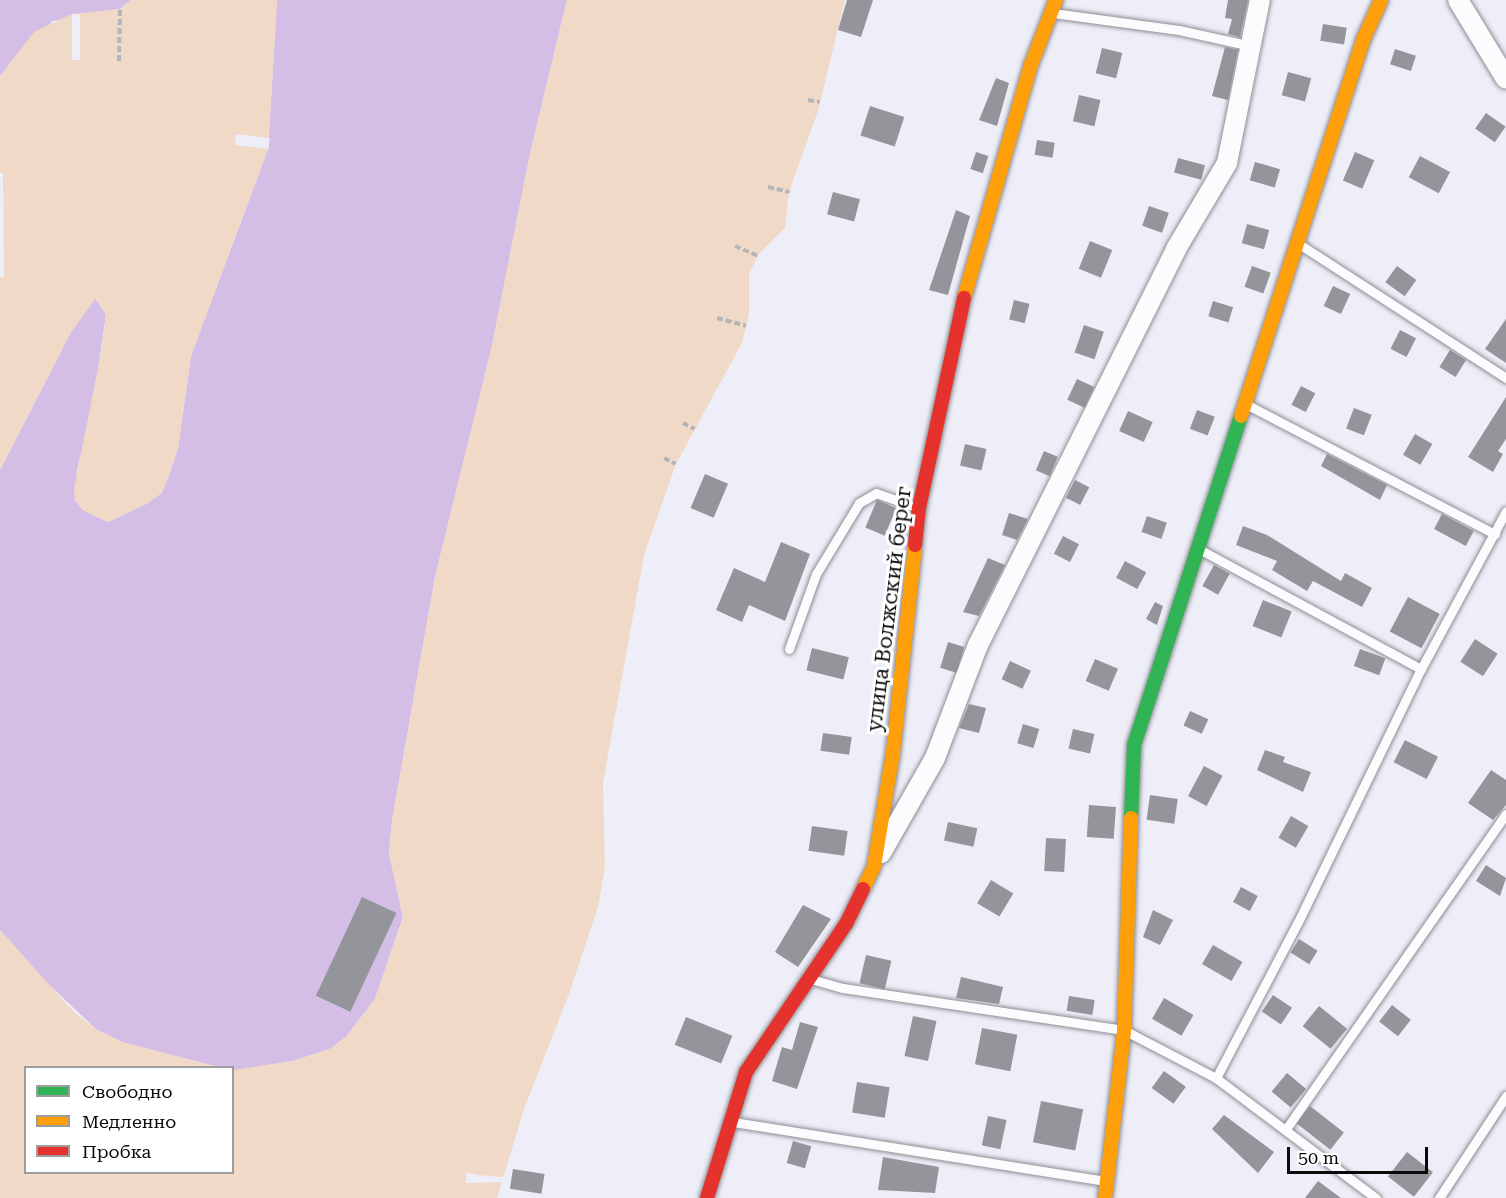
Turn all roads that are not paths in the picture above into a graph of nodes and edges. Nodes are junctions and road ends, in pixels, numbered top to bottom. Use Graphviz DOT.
graph roads {
  1 [pos="1260,0"];
  2 [pos="1381,0"];
  3 [pos="1458,0"];
  4 [pos="1055,7"];
  5 [pos="1251,46"];
  6 [pos="1506,80"];
  7 [pos="1297,243"];
  8 [pos="1506,378"];
  9 [pos="1244,403"];
  10 [pos="919,508"];
  11 [pos="1506,511"];
  12 [pos="1495,534"];
  13 [pos="1197,548"];
  14 [pos="789,649"];
  15 [pos="1421,669"];
  16 [pos="1506,814"];
  17 [pos="874,866"];
  18 [pos="806,978"];
  19 [pos="1124,1030"];
  20 [pos="1216,1078"];
  21 [pos="1506,1096"];
  22 [pos="731,1122"];
  23 [pos="1286,1129"];
  24 [pos="1105,1181"];
  25 [pos="707,1198"];
  26 [pos="1105,1198"];
  27 [pos="1376,1198"];
  28 [pos="1439,1198"];
  1 -- 5 [label="street"];
  2 -- 7 [label="street"];
  3 -- 6 [label="street"];
  4 -- 5 [label="lane"];
  4 -- 10 [label="street, улица Волжский берег"];
  5 -- 17 [label="street"];
  7 -- 8 [label="lane"];
  7 -- 9 [label="street"];
  9 -- 12 [label="lane"];
  9 -- 13 [label="street"];
  10 -- 14 [label="lane"];
  10 -- 17 [label="street, улица Волжский берег"];
  11 -- 12 [label="lane"];
  12 -- 15 [label="lane"];
  13 -- 15 [label="lane"];
  13 -- 19 [label="street"];
  15 -- 20 [label="lane"];
  16 -- 23 [label="lane"];
  17 -- 18 [label="street, улица Волжский берег"];
  18 -- 19 [label="lane"];
  18 -- 22 [label="street, улица Волжский берег"];
  19 -- 20 [label="lane"];
  19 -- 24 [label="street"];
  20 -- 23 [label="lane"];
  21 -- 28 [label="lane"];
  22 -- 24 [label="lane"];
  22 -- 25 [label="street, улица Волжский берег"];
  23 -- 27 [label="lane"];
  24 -- 26 [label="street"];
}
